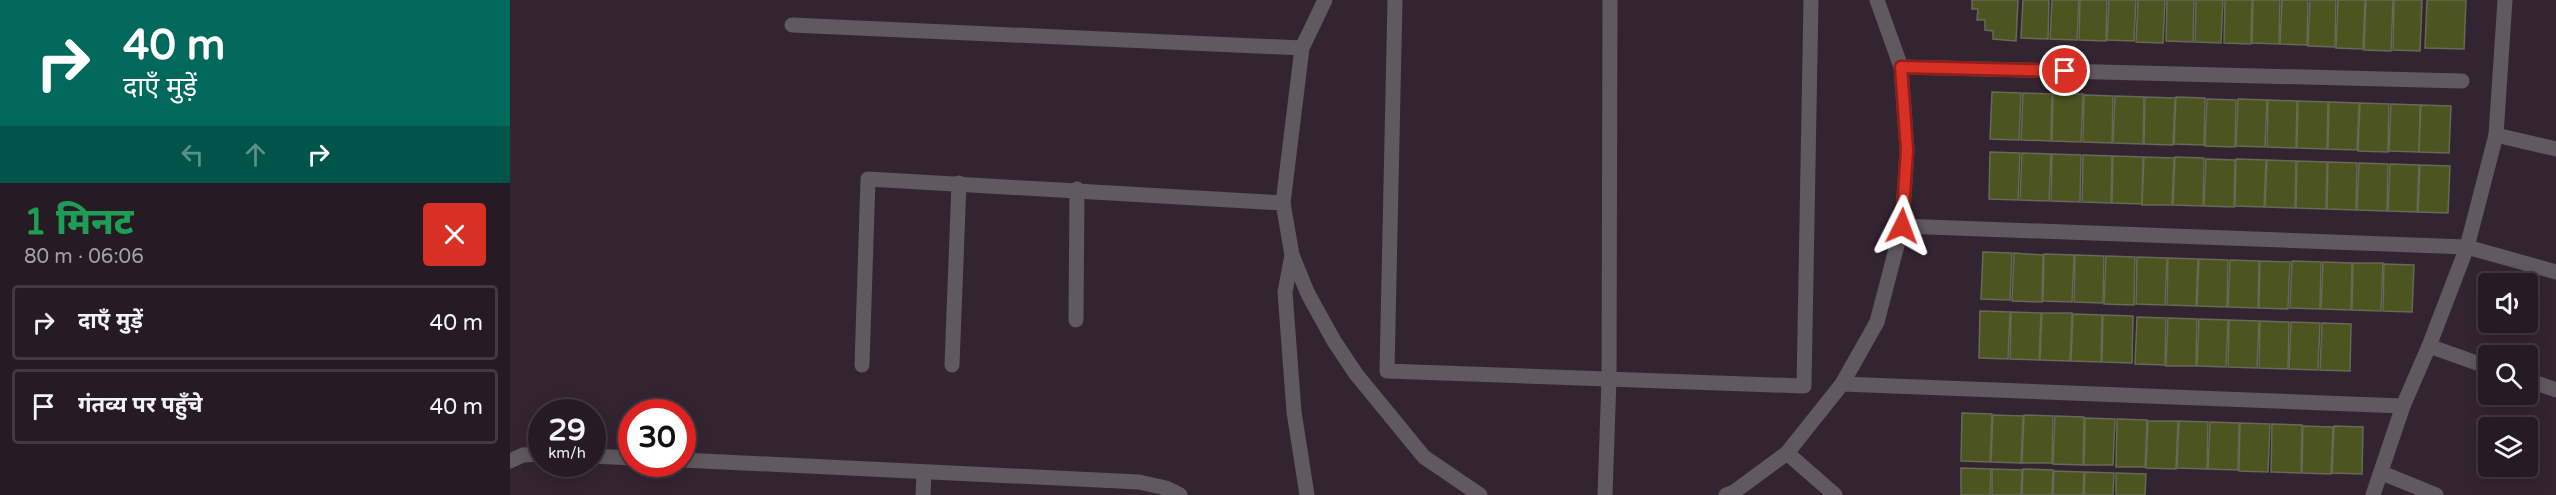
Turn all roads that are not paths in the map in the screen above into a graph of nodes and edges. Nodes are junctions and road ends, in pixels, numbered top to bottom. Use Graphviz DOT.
graph roads {
  1 [pos="1324,0"];
  2 [pos="1395,0"];
  3 [pos="1610,0"];
  4 [pos="1811,0"];
  5 [pos="1877,0"];
  6 [pos="2505,0"];
  7 [pos="792,25"];
  8 [pos="1302,48"];
  9 [pos="1901,67"];
  10 [pos="2462,81"];
  11 [pos="2496,135"];
  12 [pos="2556,149"];
  13 [pos="959,183"];
  14 [pos="1077,189"];
  15 [pos="1283,203"];
  16 [pos="1902,226"];
  17 [pos="2467,247"];
  18 [pos="1292,255"];
  19 [pos="2556,272"];
  20 [pos="1076,320"];
  21 [pos="2429,346"];
  22 [pos="2478,363"];
  23 [pos="862,365"];
  24 [pos="952,365"];
  25 [pos="1609,379"];
  26 [pos="1842,384"];
  27 [pos="2538,384"];
  28 [pos="2556,390"];
  29 [pos="2403,406"];
  30 [pos="1787,453"];
  31 [pos="528,455"];
  32 [pos="510,461"];
  33 [pos="696,461"];
  34 [pos="924,472"];
  35 [pos="2382,473"];
  36 [pos="923,495"];
  37 [pos="1180,495"];
  38 [pos="1307,495"];
  39 [pos="1480,495"];
  40 [pos="1605,495"];
  41 [pos="1726,495"];
  42 [pos="1835,495"];
  43 [pos="2373,495"];
  44 [pos="2436,495"];
  1 -- 8 [label="street"];
  2 -- 25 [label="street"];
  3 -- 25 [label="street"];
  4 -- 25 [label="street"];
  5 -- 9 [label="street"];
  6 -- 11 [label="street"];
  7 -- 8 [label="street"];
  8 -- 15 [label="street"];
  9 -- 10 [label="street"];
  9 -- 16 [label="street"];
  11 -- 12 [label="street"];
  11 -- 17 [label="street"];
  13 -- 14 [label="street"];
  13 -- 23 [label="street"];
  13 -- 24 [label="street"];
  14 -- 15 [label="street"];
  14 -- 20 [label="street"];
  15 -- 18 [label="street"];
  16 -- 17 [label="street"];
  16 -- 26 [label="street"];
  17 -- 19 [label="street"];
  17 -- 21 [label="street"];
  18 -- 38 [label="street"];
  18 -- 39 [label="street"];
  21 -- 22 [label="street"];
  21 -- 29 [label="street"];
  25 -- 40 [label="street"];
  26 -- 29 [label="street"];
  26 -- 30 [label="street"];
  27 -- 28 [label="street"];
  29 -- 35 [label="street"];
  30 -- 41 [label="street"];
  30 -- 42 [label="street"];
  31 -- 32 [label="street"];
  33 -- 34 [label="street"];
  34 -- 36 [label="street"];
  34 -- 37 [label="street"];
  35 -- 43 [label="street"];
  35 -- 44 [label="street"];
}
